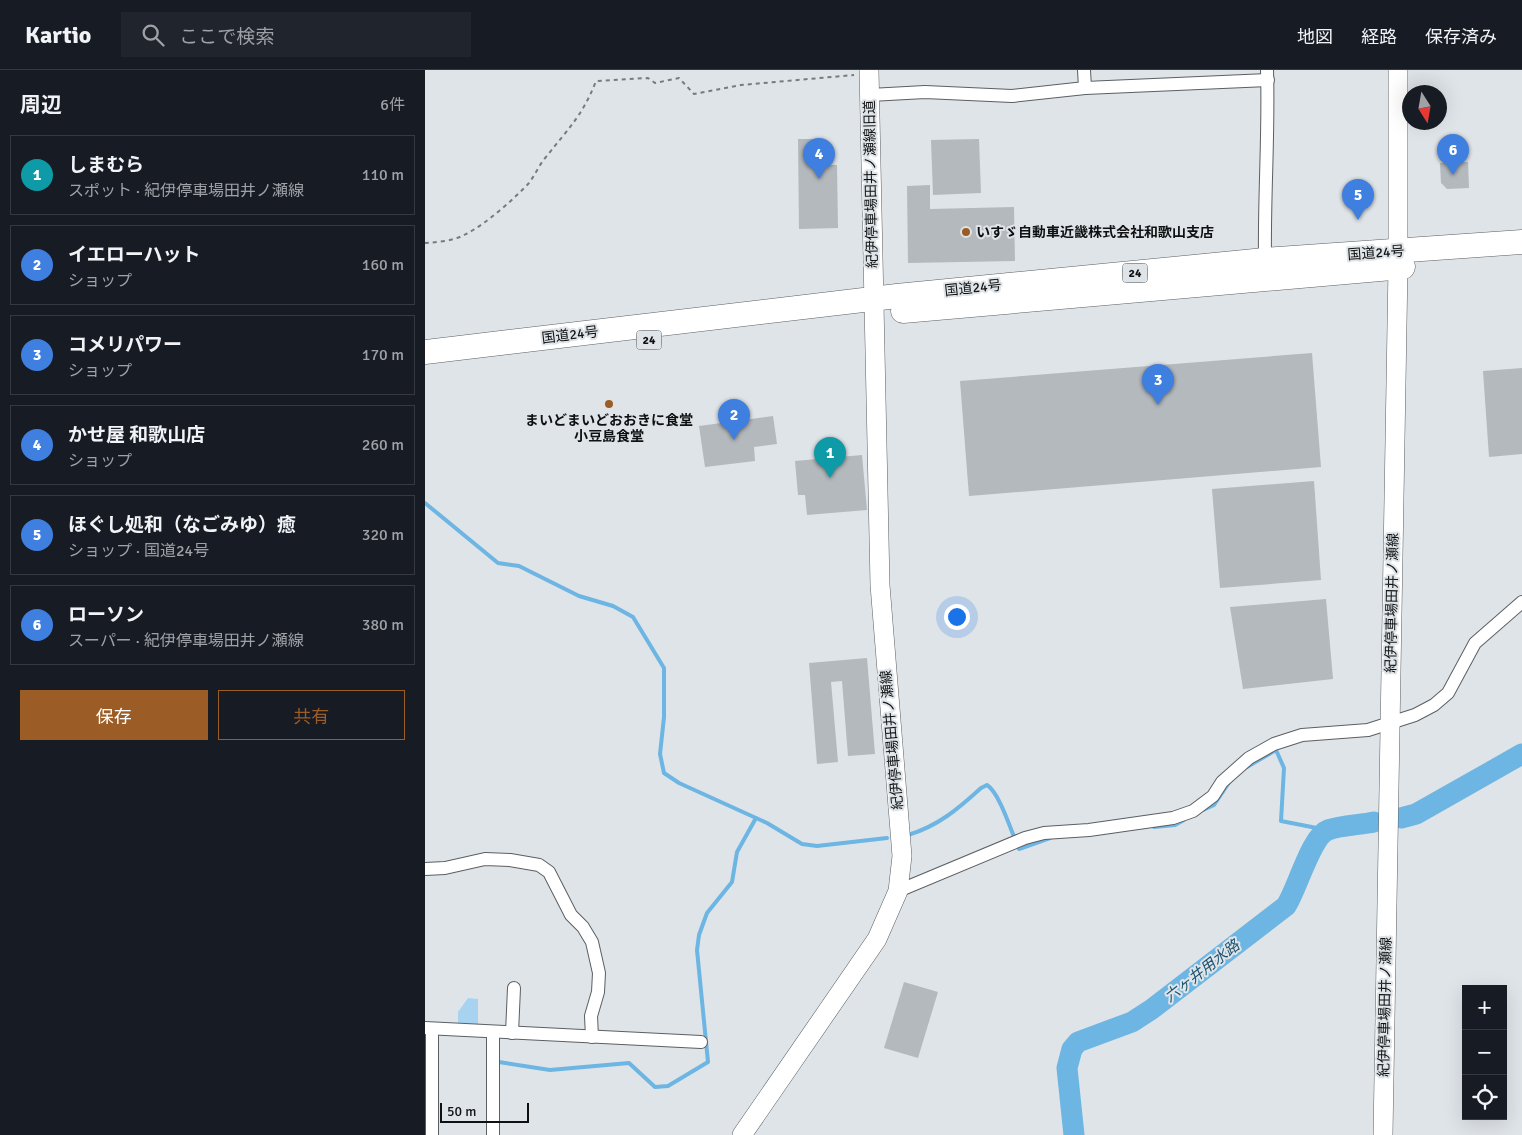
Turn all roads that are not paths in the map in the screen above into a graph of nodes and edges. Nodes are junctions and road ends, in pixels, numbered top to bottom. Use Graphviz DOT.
graph roads {
  1 [pos="1083,70"];
  2 [pos="1398,70"];
  3 [pos="869,71"];
  4 [pos="1267,75"];
  5 [pos="1085,88"];
  6 [pos="870,94"];
  7 [pos="1522,242"];
  8 [pos="1522,258"];
  9 [pos="1398,259"];
  10 [pos="1265,260"];
  11 [pos="873,306"];
  12 [pos="425,352"];
  13 [pos="425,368"];
  14 [pos="1522,602"];
  15 [pos="1390,723"];
  16 [pos="425,869"];
  17 [pos="898,891"];
  18 [pos="514,988"];
  19 [pos="429,1028"];
  20 [pos="493,1032"];
  21 [pos="511,1033"];
  22 [pos="592,1037"];
  23 [pos="701,1042"];
  24 [pos="432,1135"];
  25 [pos="493,1135"];
  26 [pos="742,1135"];
  27 [pos="1383,1135"];
  1 -- 5 [label="street"];
  2 -- 9 [label="main road, 紀伊停車場田井ノ瀬線"];
  3 -- 6 [label="main road, 紀伊停車場田井ノ瀬線旧道"];
  4 -- 5 [label="street"];
  4 -- 10 [label="street"];
  5 -- 6 [label="street"];
  6 -- 11 [label="main road, 紀伊停車場田井ノ瀬線旧道"];
  7 -- 9 [label="highway, 国道24号 / 24"];
  8 -- 9 [label="highway, 国道24号 / 24"];
  9 -- 10 [label="highway, 国道24号 / 24"];
  9 -- 11 [label="highway, 国道24号 / 24"];
  9 -- 15 [label="main road, 紀伊停車場田井ノ瀬線"];
  10 -- 11 [label="highway, 国道24号 / 24"];
  11 -- 12 [label="highway, 国道24号 / 24"];
  11 -- 13 [label="highway, 国道24号 / 24"];
  11 -- 17 [label="main road, 紀伊停車場田井ノ瀬線"];
  14 -- 15 [label="street"];
  15 -- 17 [label="street"];
  15 -- 27 [label="main road, 紀伊停車場田井ノ瀬線"];
  16 -- 22 [label="street"];
  17 -- 26 [label="main road, 紀伊停車場田井ノ瀬線"];
  18 -- 21 [label="street"];
  19 -- 20 [label="street"];
  19 -- 24 [label="street"];
  20 -- 21 [label="street"];
  20 -- 25 [label="street"];
  21 -- 22 [label="street"];
  22 -- 23 [label="street"];
}
